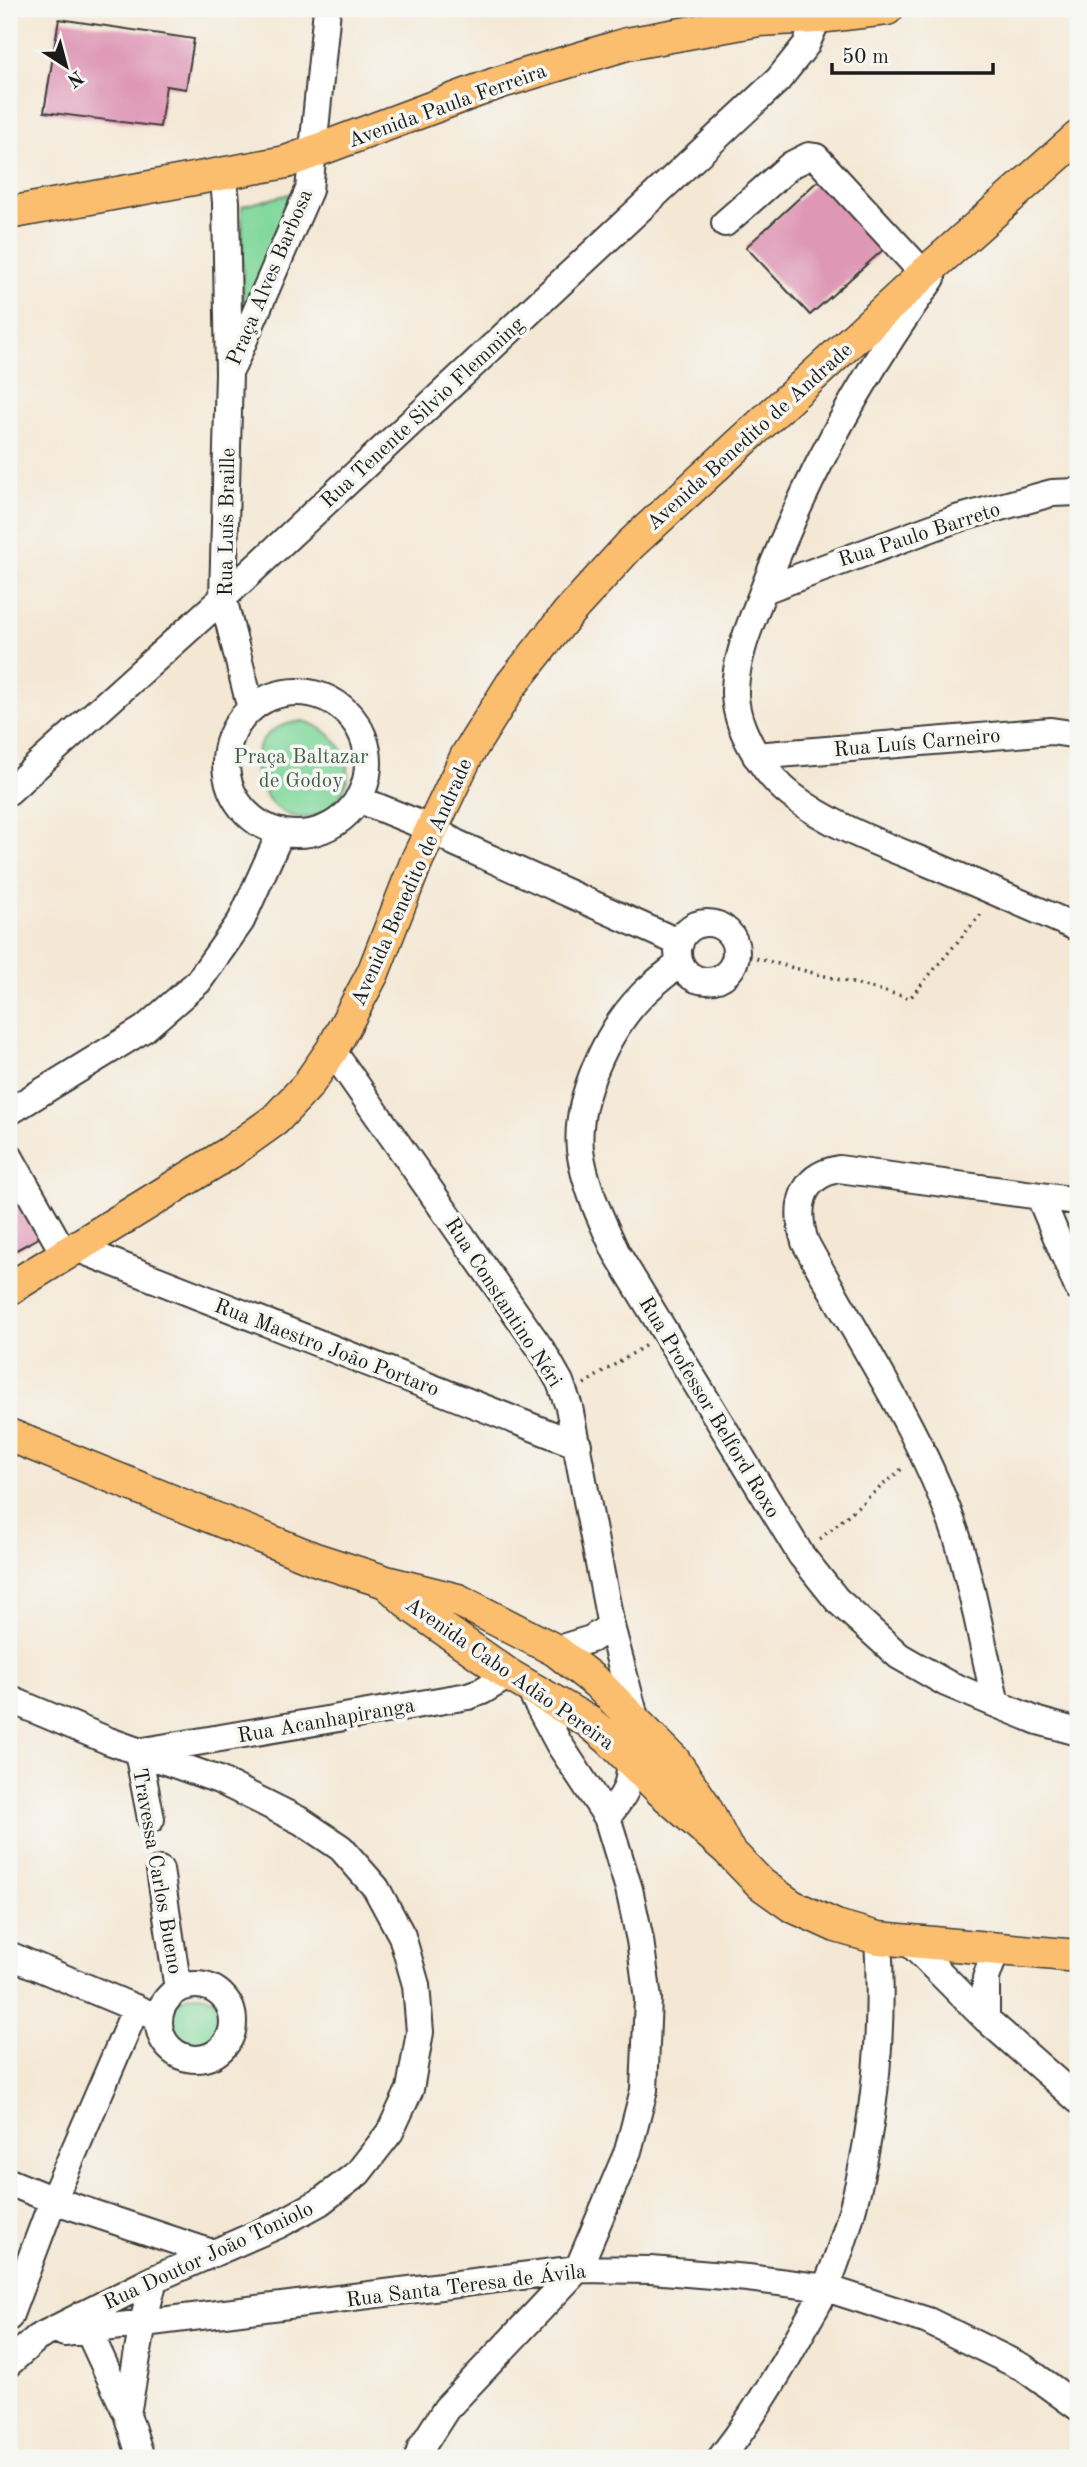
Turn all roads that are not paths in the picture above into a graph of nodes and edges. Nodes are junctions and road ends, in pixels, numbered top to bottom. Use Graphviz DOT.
graph roads {
  1 [pos="327,9"];
  2 [pos="887,9"];
  3 [pos="818,18"];
  4 [pos="1078,136"];
  5 [pos="313,153"];
  6 [pos="223,173"];
  7 [pos="9,213"];
  8 [pos="725,223"];
  9 [pos="951,251"];
  10 [pos="924,274"];
  11 [pos="229,373"];
  12 [pos="1078,492"];
  13 [pos="764,590"];
  14 [pos="223,598"];
  15 [pos="251,709"];
  16 [pos="1078,735"];
  17 [pos="756,756"];
  18 [pos="9,790"];
  19 [pos="358,799"];
  20 [pos="432,829"];
  21 [pos="281,832"];
  22 [pos="1078,928"];
  23 [pos="680,953"];
  24 [pos="332,1049"];
  25 [pos="9,1112"];
  26 [pos="9,1156"];
  27 [pos="1040,1197"];
  28 [pos="1077,1198"];
  29 [pos="71,1252"];
  30 [pos="1078,1288"];
  31 [pos="9,1290"];
  32 [pos="9,1434"];
  33 [pos="578,1445"];
  34 [pos="386,1582"];
  35 [pos="611,1626"];
  36 [pos="555,1650"];
  37 [pos="519,1682"];
  38 [pos="9,1699"];
  39 [pos="996,1704"];
  40 [pos="636,1721"];
  41 [pos="1078,1732"];
  42 [pos="138,1752"];
  43 [pos="630,1759"];
  44 [pos="607,1817"];
  45 [pos="151,1819"];
  46 [pos="727,1849"];
  47 [pos="160,1870"];
  48 [pos="878,1938"];
  49 [pos="909,1942"];
  50 [pos="996,1950"];
  51 [pos="9,1955"];
  52 [pos="1078,1956"];
  53 [pos="178,1989"];
  54 [pos="148,2013"];
  55 [pos="986,2019"];
  56 [pos="1078,2100"];
  57 [pos="9,2182"];
  58 [pos="52,2200"];
  59 [pos="212,2253"];
  60 [pos="578,2269"];
  61 [pos="154,2278"];
  62 [pos="826,2288"];
  63 [pos="9,2317"];
  64 [pos="84,2321"];
  65 [pos="142,2323"];
  66 [pos="37,2338"];
  67 [pos="9,2347"];
  68 [pos="9,2363"];
  69 [pos="1078,2407"];
  70 [pos="127,2414"];
  71 [pos="141,2458"];
  72 [pos="418,2458"];
  73 [pos="721,2458"];
  1 -- 5 [label="street, Praça Alves Barbosa"];
  2 -- 3 [label="main road, Avenida Paula Ferreira"];
  3 -- 5 [label="main road, Avenida Paula Ferreira"];
  3 -- 14 [label="street, Rua Tenente Silvio Flemming"];
  4 -- 9 [label="main road, Avenida Benedito de Andrade"];
  5 -- 6 [label="main road, Avenida Paula Ferreira"];
  5 -- 11 [label="street, Praça Alves Barbosa"];
  6 -- 7 [label="main road, Avenida Paula Ferreira"];
  6 -- 11 [label="street, Praça Alves Barbosa"];
  8 -- 10 [label="street"];
  9 -- 10 [label="main road, Avenida Benedito de Andrade"];
  9 -- 13 [label="street"];
  10 -- 20 [label="main road, Avenida Benedito de Andrade"];
  11 -- 14 [label="street, Rua Luís Braille"];
  12 -- 13 [label="street, Rua Paulo Barreto"];
  13 -- 17 [label="street"];
  14 -- 15 [label="street, Rua Luís Braille"];
  14 -- 18 [label="street, Rua Tenente Silvio Flemming"];
  15 -- 19 [label="street"];
  15 -- 21 [label="street"];
  16 -- 17 [label="street, Rua Luís Carneiro"];
  17 -- 22 [label="street"];
  19 -- 20 [label="street"];
  19 -- 21 [label="street"];
  20 -- 23 [label="street"];
  20 -- 24 [label="main road, Avenida Benedito de Andrade"];
  21 -- 25 [label="street"];
  23 -- 23 [label="street"];
  23 -- 39 [label="street, Rua Professor Belford Roxo"];
  24 -- 29 [label="main road, Avenida Benedito de Andrade"];
  24 -- 33 [label="street, Rua Constantino Néri"];
  26 -- 29 [label="street"];
  27 -- 28 [label="street"];
  27 -- 30 [label="street"];
  27 -- 39 [label="street"];
  29 -- 31 [label="main road, Avenida Benedito de Andrade"];
  29 -- 33 [label="street, Rua Maestro João Portaro"];
  32 -- 34 [label="main road, Avenida Cabo Adão Pereira"];
  33 -- 35 [label="street, Rua Constantino Néri"];
  34 -- 36 [label="main road, Avenida Cabo Adão Pereira"];
  34 -- 37 [label="main road, Avenida Cabo Adão Pereira"];
  35 -- 36 [label="street"];
  35 -- 40 [label="street, Rua Constantino Néri"];
  36 -- 37 [label="main road"];
  36 -- 40 [label="main road, Avenida Cabo Adão Pereira"];
  37 -- 42 [label="street, Rua Acanhapiranga"];
  37 -- 43 [label="main road, Avenida Cabo Adão Pereira"];
  37 -- 44 [label="street"];
  38 -- 42 [label="street, Rua Doutor João Toniolo"];
  39 -- 41 [label="street, Rua Professor Belford Roxo"];
  40 -- 43 [label="main road"];
  40 -- 46 [label="main road, Avenida Cabo Adão Pereira"];
  42 -- 45 [label="street, Travessa Carlos Bueno"];
  42 -- 59 [label="street, Rua Doutor João Toniolo"];
  43 -- 44 [label="street"];
  43 -- 46 [label="main road, Avenida Cabo Adão Pereira"];
  44 -- 60 [label="street"];
  46 -- 48 [label="main road, Avenida Cabo Adão Pereira"];
  47 -- 53 [label="street, Travessa Carlos Bueno"];
  48 -- 49 [label="main road, Avenida Cabo Adão Pereira"];
  48 -- 62 [label="street"];
  49 -- 50 [label="main road, Avenida Cabo Adão Pereira"];
  49 -- 55 [label="street"];
  50 -- 52 [label="main road, Avenida Cabo Adão Pereira"];
  50 -- 55 [label="street"];
  51 -- 54 [label="street"];
  53 -- 54 [label="street"];
  53 -- 54 [label="street"];
  54 -- 58 [label="street"];
  55 -- 56 [label="street"];
  57 -- 58 [label="street"];
  58 -- 59 [label="street"];
  58 -- 63 [label="street"];
  59 -- 61 [label="street, Rua Doutor João Toniolo"];
  60 -- 62 [label="street, Rua Santa Teresa de Ávila"];
  60 -- 65 [label="street, Rua Santa Teresa de Ávila"];
  60 -- 72 [label="street"];
  61 -- 64 [label="street, Rua Doutor João Toniolo"];
  61 -- 65 [label="street"];
  62 -- 69 [label="street, Rua Santa Teresa de Ávila"];
  62 -- 73 [label="street"];
  64 -- 65 [label="street, Rua Santa Teresa de Ávila"];
  64 -- 66 [label="street, Rua Doutor João Toniolo"];
  64 -- 70 [label="street"];
  65 -- 70 [label="street"];
  66 -- 67 [label="street"];
  66 -- 68 [label="street, Rua Doutor João Toniolo"];
  70 -- 71 [label="street"];
}
